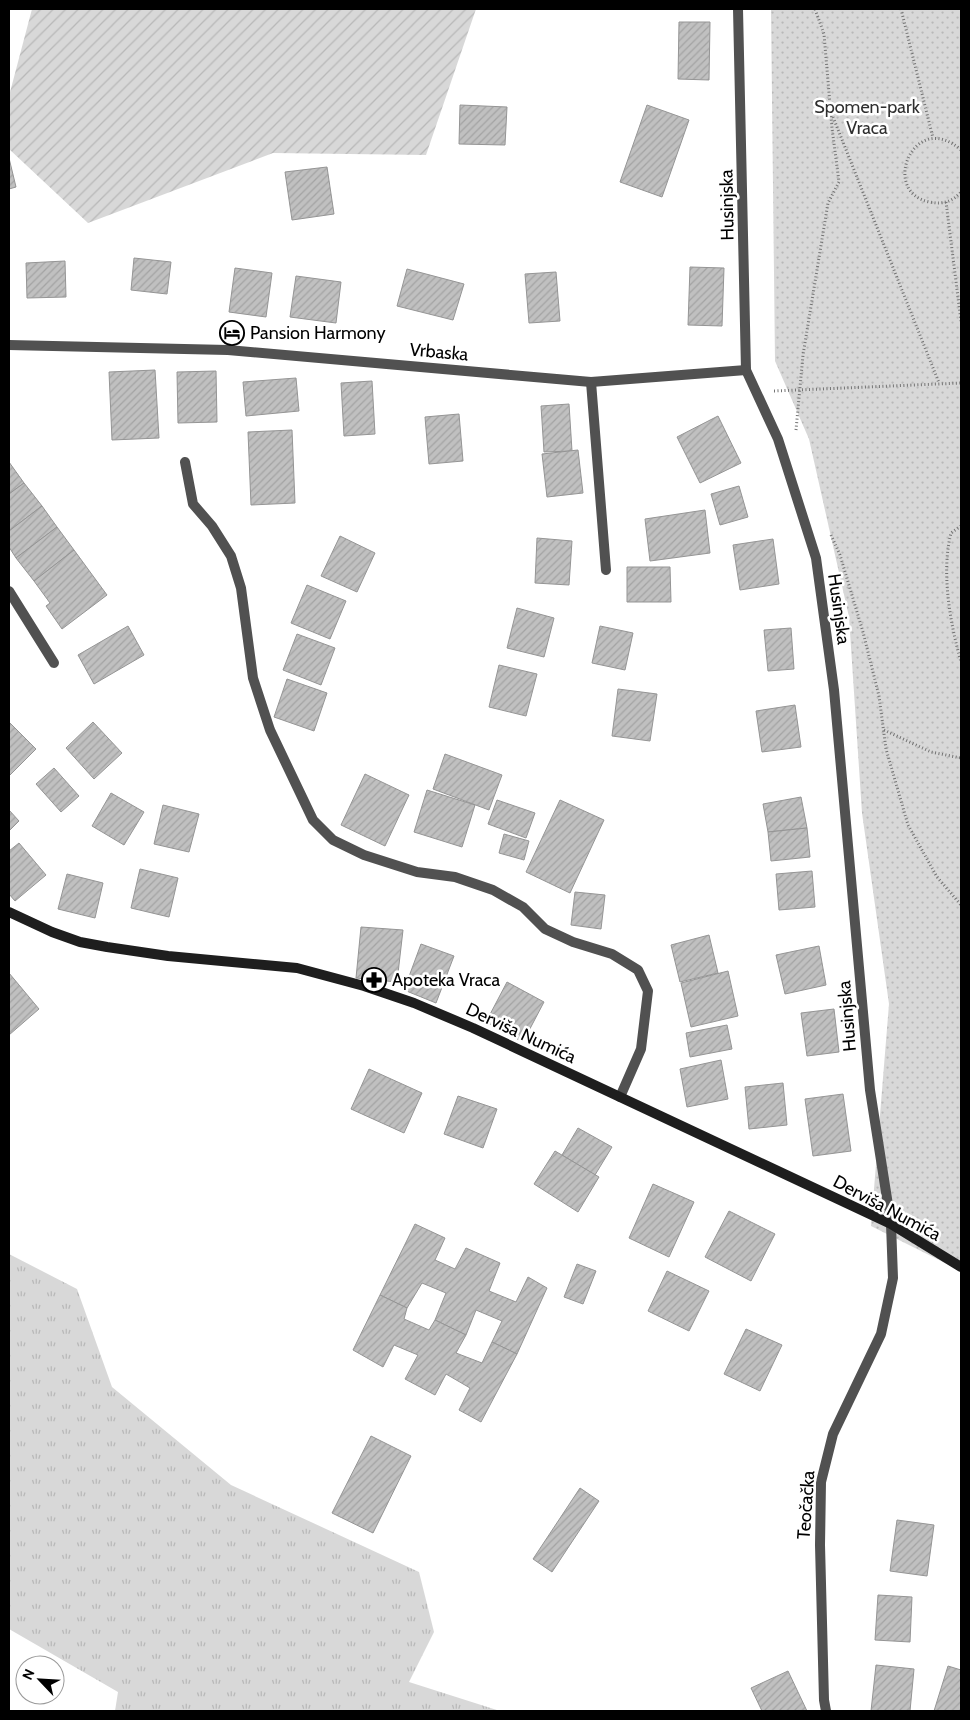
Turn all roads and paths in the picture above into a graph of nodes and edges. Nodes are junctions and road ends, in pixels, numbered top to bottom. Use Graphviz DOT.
graph roads {
  1 [pos="738,9"];
  2 [pos="815,9"];
  3 [pos="901,9"];
  4 [pos="831,113"];
  5 [pos="933,138"];
  6 [pos="961,150"];
  7 [pos="961,192"];
  8 [pos="946,202"];
  9 [pos="961,322"];
  10 [pos="9,344"];
  11 [pos="746,370"];
  12 [pos="591,382"];
  13 [pos="961,382"];
  14 [pos="939,383"];
  15 [pos="800,389"];
  16 [pos="778,439"];
  17 [pos="185,462"];
  18 [pos="961,526"];
  19 [pos="828,529"];
  20 [pos="606,570"];
  21 [pos="9,591"];
  22 [pos="54,662"];
  23 [pos="961,662"];
  24 [pos="884,730"];
  25 [pos="961,758"];
  26 [pos="961,906"];
  27 [pos="9,912"];
  28 [pos="620,1097"];
  29 [pos="891,1224"];
  30 [pos="961,1267"];
  31 [pos="826,1711"];
  1 -- 11 [label="street, Husinjska"];
  2 -- 4 [label="path"];
  3 -- 5 [label="path"];
  4 -- 14 [label="path"];
  4 -- 15 [label="path"];
  5 -- 6 [label="path"];
  5 -- 8 [label="path"];
  7 -- 8 [label="path"];
  8 -- 9 [label="path"];
  10 -- 12 [label="street, Vrbaska"];
  11 -- 12 [label="street, Vrbaska"];
  11 -- 16 [label="street, Husinjska"];
  12 -- 20 [label="street"];
  13 -- 14 [label="path"];
  14 -- 15 [label="path"];
  15 -- 16 [label="path"];
  16 -- 29 [label="street, Husinjska"];
  17 -- 28 [label="street"];
  18 -- 23 [label="path"];
  19 -- 24 [label="path"];
  21 -- 22 [label="street"];
  24 -- 25 [label="path"];
  24 -- 26 [label="path"];
  27 -- 28 [label="main road, Derviša Numića"];
  28 -- 29 [label="main road, Derviša Numića"];
  29 -- 30 [label="main road, Derviša Numića"];
  29 -- 31 [label="street, Teočačka"];
}
